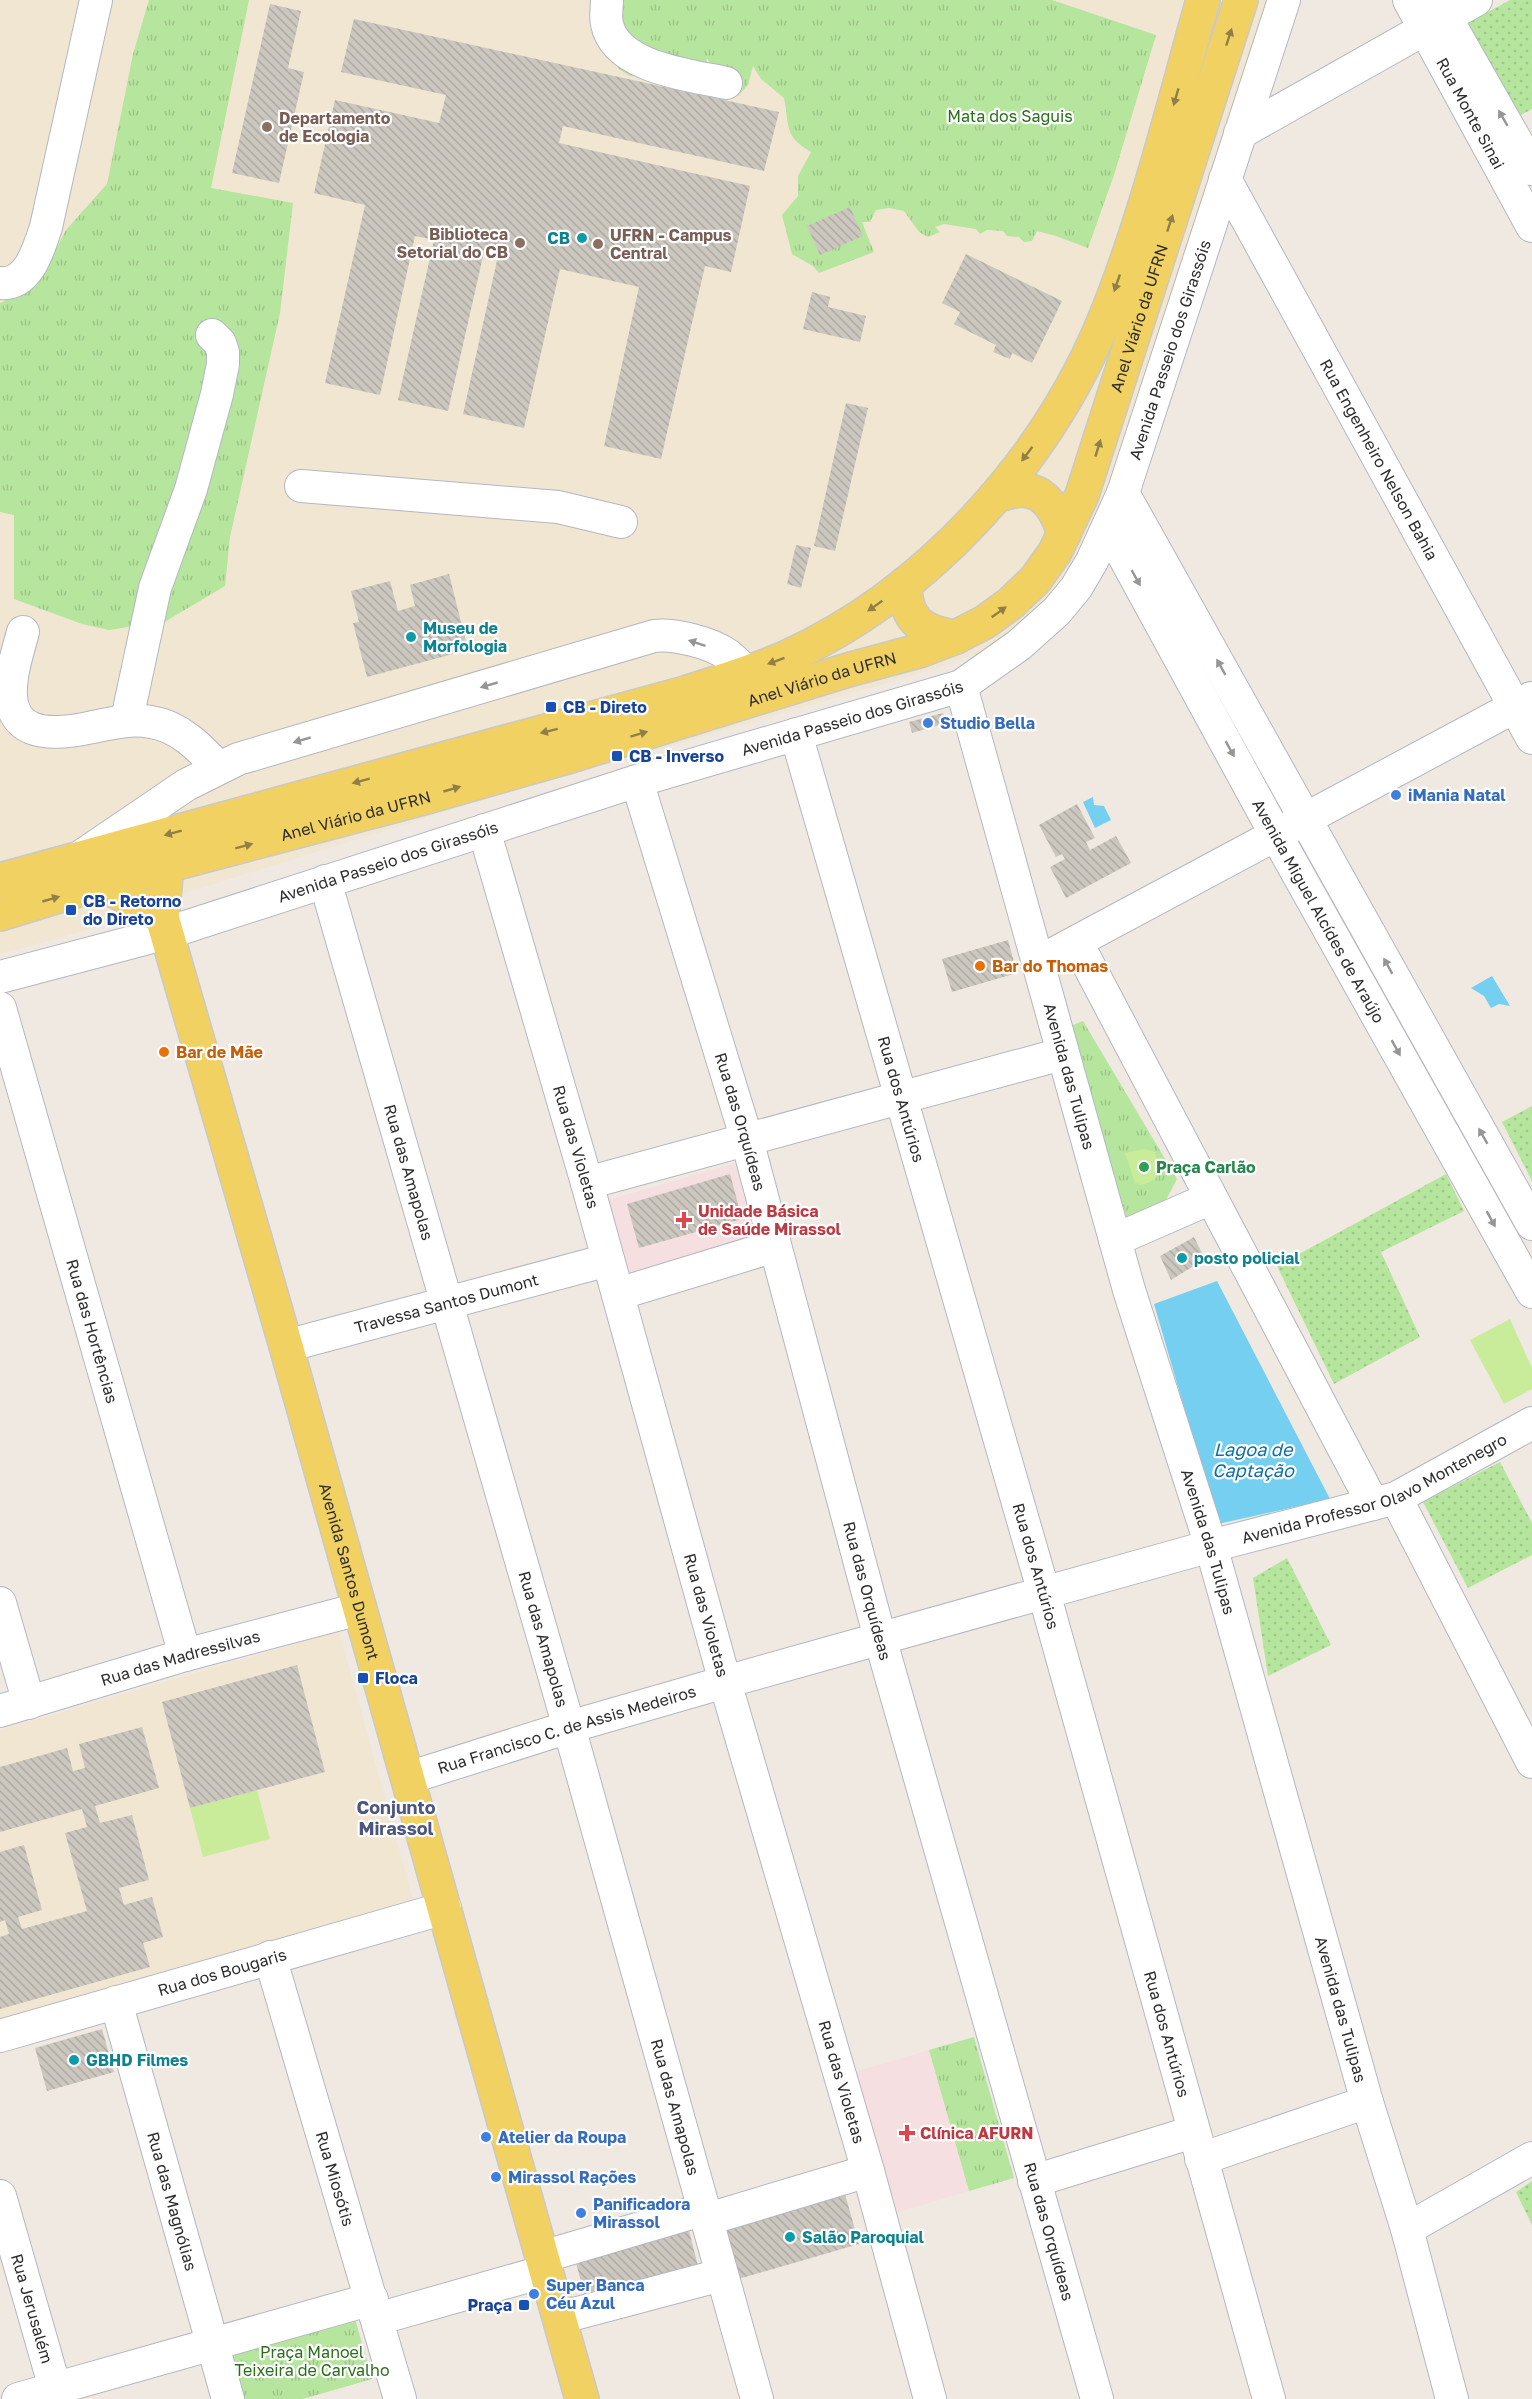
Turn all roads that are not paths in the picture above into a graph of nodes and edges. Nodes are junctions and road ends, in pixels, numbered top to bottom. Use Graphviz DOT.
graph roads {
  1 [pos="96,0"];
  2 [pos="607,0"];
  3 [pos="1203,0"];
  4 [pos="1240,0"];
  5 [pos="1284,0"];
  6 [pos="1409,0"];
  7 [pos="1476,0"];
  8 [pos="1436,16"];
  9 [pos="726,83"];
  10 [pos="1240,133"];
  11 [pos="1532,169"];
  12 [pos="1225,179"];
  13 [pos="1532,226"];
  14 [pos="0,283"];
  15 [pos="212,335"];
  16 [pos="301,486"];
  17 [pos="1123,493"];
  18 [pos="995,497"];
  19 [pos="621,522"];
  20 [pos="1108,527"];
  21 [pos="1064,534"];
  22 [pos="905,584"];
  23 [pos="22,633"];
  24 [pos="956,637"];
  25 [pos="746,672"];
  26 [pos="961,686"];
  27 [pos="1523,702"];
  28 [pos="127,719"];
  29 [pos="796,734"];
  30 [pos="1532,738"];
  31 [pos="218,767"];
  32 [pos="637,781"];
  33 [pos="1305,818"];
  34 [pos="484,830"];
  35 [pos="1276,835"];
  36 [pos="77,859"];
  37 [pos="167,866"];
  38 [pos="0,880"];
  39 [pos="325,882"];
  40 [pos="101,883"];
  41 [pos="0,914"];
  42 [pos="164,925"];
  43 [pos="1077,943"];
  44 [pos="1037,961"];
  45 [pos="0,977"];
  46 [pos="0,1008"];
  47 [pos="1062,1054"];
  48 [pos="902,1099"];
  49 [pos="747,1140"];
  50 [pos="587,1183"];
  51 [pos="1211,1198"];
  52 [pos="1532,1224"];
  53 [pos="1115,1240"];
  54 [pos="775,1246"];
  55 [pos="608,1260"];
  56 [pos="1532,1292"];
  57 [pos="618,1294"];
  58 [pos="449,1304"];
  59 [pos="286,1346"];
  60 [pos="1532,1423"];
  61 [pos="1385,1501"];
  62 [pos="1211,1546"];
  63 [pos="1044,1593"];
  64 [pos="0,1603"];
  65 [pos="359,1610"];
  66 [pos="880,1638"];
  67 [pos="185,1655"];
  68 [pos="725,1682"];
  69 [pos="15,1707"];
  70 [pos="569,1727"];
  71 [pos="1532,1762"];
  72 [pos="408,1778"];
  73 [pos="445,1908"];
  74 [pos="270,1957"];
  75 [pos="116,2002"];
  76 [pos="0,2036"];
  77 [pos="1367,2102"];
  78 [pos="1197,2145"];
  79 [pos="1532,2158"];
  80 [pos="868,2171"];
  81 [pos="1034,2181"];
  82 [pos="0,2196"];
  83 [pos="707,2214"];
  84 [pos="1407,2229"];
  85 [pos="544,2264"];
  86 [pos="722,2276"];
  87 [pos="375,2309"];
  88 [pos="559,2318"];
  89 [pos="213,2343"];
  90 [pos="55,2388"];
  91 [pos="18,2399"];
  92 [pos="228,2399"];
  93 [pos="400,2399"];
  94 [pos="582,2399"];
  95 [pos="757,2399"];
  96 [pos="930,2399"];
  97 [pos="1097,2399"];
  98 [pos="1269,2399"];
  99 [pos="1452,2399"];
  1 -- 14 [label="street"];
  2 -- 9 [label="street"];
  3 -- 18 [label="main road, Anel Viário da UFRN, one-way"];
  21 -- 4 [label="main road, Anel Viário da UFRN, one-way"];
  5 -- 10 [label="street, Avenida Passeio dos Girassóis"];
  6 -- 8 [label="street, Rua Monte Sinai"];
  7 -- 8 [label="street"];
  8 -- 10 [label="street"];
  11 -- 8 [label="street, Rua Monte Sinai, one-way"];
  8 -- 13 [label="street, Rua Monte Sinai"];
  10 -- 12 [label="street, Avenida Passeio dos Girassóis"];
  12 -- 17 [label="street, Avenida Passeio dos Girassóis"];
  12 -- 27 [label="street, Rua Engenheiro Nelson Bahia"];
  15 -- 28 [label="street"];
  16 -- 19 [label="street"];
  17 -- 20 [label="street, Avenida Passeio dos Girassóis"];
  33 -- 17 [label="street, Avenida Miguel Alcídes de Araújo, one-way"];
  18 -- 21 [label="main road"];
  18 -- 22 [label="main road, Anel Viário da UFRN"];
  20 -- 26 [label="street, Avenida Passeio dos Girassóis"];
  20 -- 35 [label="street, Avenida Miguel Alcídes de Araújo, one-way"];
  24 -- 21 [label="main road, Anel Viário da UFRN, one-way"];
  22 -- 24 [label="main road"];
  22 -- 25 [label="main road, Anel Viário da UFRN, one-way"];
  23 -- 28 [label="street"];
  37 -- 24 [label="main road, Anel Viário da UFRN, one-way"];
  25 -- 31 [label="street, one-way"];
  25 -- 36 [label="main road, Anel Viário da UFRN, one-way"];
  26 -- 29 [label="street, Avenida Passeio dos Girassóis"];
  26 -- 44 [label="street, Avenida das Tulipas"];
  27 -- 30 [label="street, Rua Engenheiro Nelson Bahia"];
  27 -- 33 [label="street"];
  28 -- 31 [label="street"];
  29 -- 32 [label="street, Avenida Passeio dos Girassóis"];
  29 -- 48 [label="street, Rua dos Antúrios"];
  31 -- 36 [label="street"];
  32 -- 34 [label="street, Avenida Passeio dos Girassóis"];
  32 -- 49 [label="street, Rua das Orquídeas"];
  33 -- 35 [label="street"];
  52 -- 33 [label="street, Avenida Miguel Alcídes de Araújo, one-way"];
  34 -- 39 [label="street, Avenida Passeio dos Girassóis"];
  34 -- 50 [label="street, Rua das Violetas"];
  35 -- 43 [label="street"];
  35 -- 56 [label="street, Avenida Miguel Alcídes de Araújo, one-way"];
  36 -- 38 [label="main road, Anel Viário da UFRN"];
  37 -- 40 [label="main road, Anel Viário da UFRN"];
  37 -- 42 [label="main road, Avenida Santos Dumont"];
  39 -- 42 [label="street, Avenida Passeio dos Girassóis"];
  39 -- 58 [label="street, Rua das Amapolas"];
  41 -- 40 [label="main road, Anel Viário da UFRN, one-way"];
  40 -- 42 [label="main road"];
  42 -- 45 [label="street, Avenida Passeio dos Girassóis"];
  42 -- 59 [label="main road, Avenida Santos Dumont"];
  43 -- 44 [label="street"];
  43 -- 51 [label="street"];
  44 -- 47 [label="street, Avenida das Tulipas"];
  46 -- 67 [label="street, Rua das Hortências"];
  47 -- 48 [label="street"];
  47 -- 53 [label="street, Avenida das Tulipas"];
  48 -- 49 [label="street"];
  48 -- 63 [label="street, Rua dos Antúrios"];
  49 -- 50 [label="street"];
  49 -- 54 [label="street, Rua das Orquídeas"];
  50 -- 55 [label="street, Rua das Violetas"];
  51 -- 53 [label="street"];
  51 -- 61 [label="street"];
  53 -- 62 [label="street, Avenida das Tulipas"];
  54 -- 57 [label="street"];
  54 -- 66 [label="street, Rua das Orquídeas"];
  55 -- 57 [label="street, Rua das Violetas"];
  55 -- 58 [label="street, Travessa Santos Dumont"];
  57 -- 68 [label="street, Rua das Violetas"];
  58 -- 59 [label="street, Travessa Santos Dumont"];
  58 -- 70 [label="street, Rua das Amapolas"];
  59 -- 65 [label="main road, Avenida Santos Dumont"];
  60 -- 61 [label="street, Avenida Professor Olavo Montenegro"];
  61 -- 62 [label="street, Avenida Professor Olavo Montenegro"];
  61 -- 71 [label="street"];
  62 -- 63 [label="street, Rua Francisco C. de Assis Medeiros"];
  62 -- 77 [label="street, Avenida das Tulipas"];
  63 -- 66 [label="street, Rua Francisco C. de Assis Medeiros"];
  63 -- 78 [label="street, Rua dos Antúrios"];
  64 -- 69 [label="street"];
  65 -- 67 [label="street, Rua das Madressilvas"];
  65 -- 72 [label="main road, Avenida Santos Dumont"];
  66 -- 68 [label="street, Rua Francisco C. de Assis Medeiros"];
  66 -- 81 [label="street, Rua das Orquídeas"];
  67 -- 69 [label="street, Rua das Madressilvas"];
  68 -- 70 [label="street, Rua Francisco C. de Assis Medeiros"];
  68 -- 80 [label="street, Rua das Violetas"];
  70 -- 72 [label="street, Rua Francisco C. de Assis Medeiros"];
  70 -- 83 [label="street, Rua das Amapolas"];
  72 -- 73 [label="main road, Avenida Santos Dumont"];
  73 -- 74 [label="street, Rua dos Bougaris"];
  73 -- 85 [label="main road, Avenida Santos Dumont"];
  74 -- 75 [label="street, Rua dos Bougaris"];
  74 -- 87 [label="street, Rua Miosótis"];
  75 -- 76 [label="street, Rua dos Bougaris"];
  75 -- 89 [label="street, Rua das Magnólias"];
  77 -- 78 [label="street"];
  77 -- 84 [label="street, Avenida das Tulipas"];
  78 -- 81 [label="street"];
  78 -- 98 [label="street, Rua dos Antúrios"];
  79 -- 84 [label="street"];
  80 -- 83 [label="street"];
  80 -- 96 [label="street, Rua das Violetas"];
  81 -- 97 [label="street, Rua das Orquídeas"];
  82 -- 90 [label="street, Rua Jerusalém"];
  83 -- 85 [label="street"];
  83 -- 86 [label="street, Rua das Amapolas"];
  84 -- 99 [label="street, Avenida das Tulipas"];
  85 -- 87 [label="street"];
  85 -- 88 [label="main road, Avenida Santos Dumont"];
  86 -- 88 [label="street"];
  86 -- 95 [label="street, Rua das Amapolas"];
  87 -- 89 [label="street"];
  87 -- 93 [label="street, Rua Miosótis"];
  88 -- 94 [label="main road, Avenida Santos Dumont"];
  89 -- 90 [label="street"];
  89 -- 92 [label="street, Rua das Magnólias"];
  90 -- 91 [label="street"];
}
